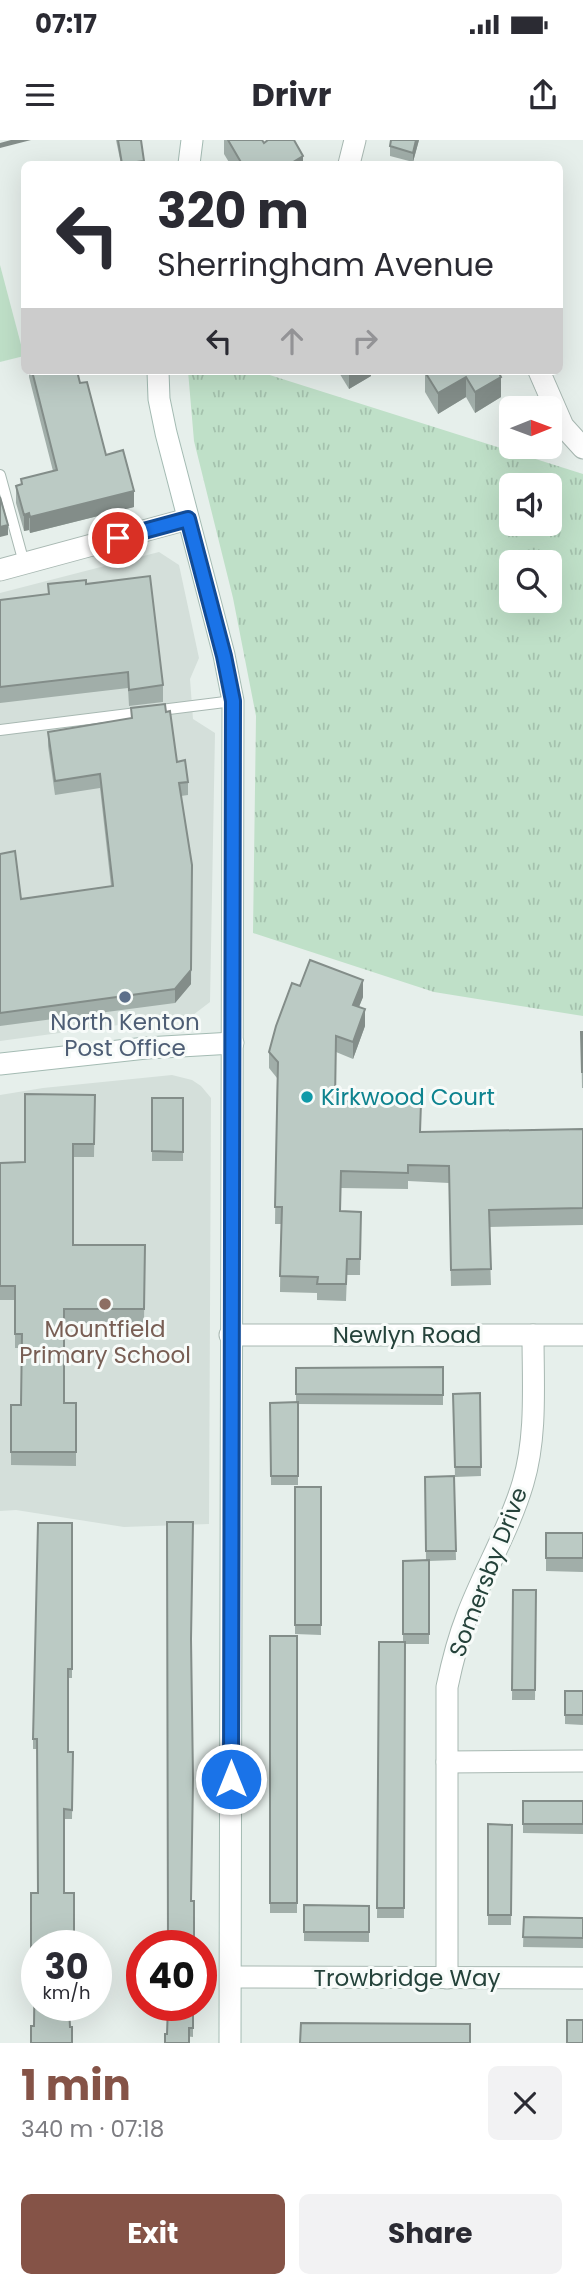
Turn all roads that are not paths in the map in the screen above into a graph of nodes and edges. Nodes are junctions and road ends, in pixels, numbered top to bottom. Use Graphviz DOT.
graph roads {
  1 [pos="192,140"];
  2 [pos="355,140"];
  3 [pos="189,161"];
  4 [pos="350,161"];
  5 [pos="158,375"];
  6 [pos="540,375"];
  7 [pos="583,448"];
  8 [pos="0,475"];
  9 [pos="188,519"];
  10 [pos="24,563"];
  11 [pos="0,570"];
  12 [pos="233,701"];
  13 [pos="0,730"];
  14 [pos="233,1043"];
  15 [pos="0,1064"];
  16 [pos="230,1335"];
  17 [pos="533,1335"];
  18 [pos="583,1335"];
  19 [pos="583,1761"];
  20 [pos="447,1762"];
  21 [pos="231,1977"];
  22 [pos="447,1978"];
  23 [pos="583,1978"];
  24 [pos="230,2043"];
  1 -- 3 [label="street"];
  2 -- 4 [label="street"];
  5 -- 9 [label="street"];
  6 -- 7 [label="street"];
  8 -- 10 [label="lane"];
  9 -- 10 [label="street"];
  9 -- 12 [label="street"];
  10 -- 11 [label="street"];
  12 -- 13 [label="lane"];
  12 -- 14 [label="street"];
  14 -- 15 [label="street"];
  14 -- 16 [label="street"];
  16 -- 17 [label="street, Newlyn Road"];
  16 -- 21 [label="street"];
  17 -- 18 [label="street, Newlyn Road"];
  17 -- 20 [label="street, Somersby Drive"];
  19 -- 20 [label="street"];
  20 -- 22 [label="street, Somersby Drive"];
  21 -- 22 [label="street, Trowbridge Way"];
  21 -- 24 [label="street"];
  22 -- 23 [label="street, Trowbridge Way"];
}
